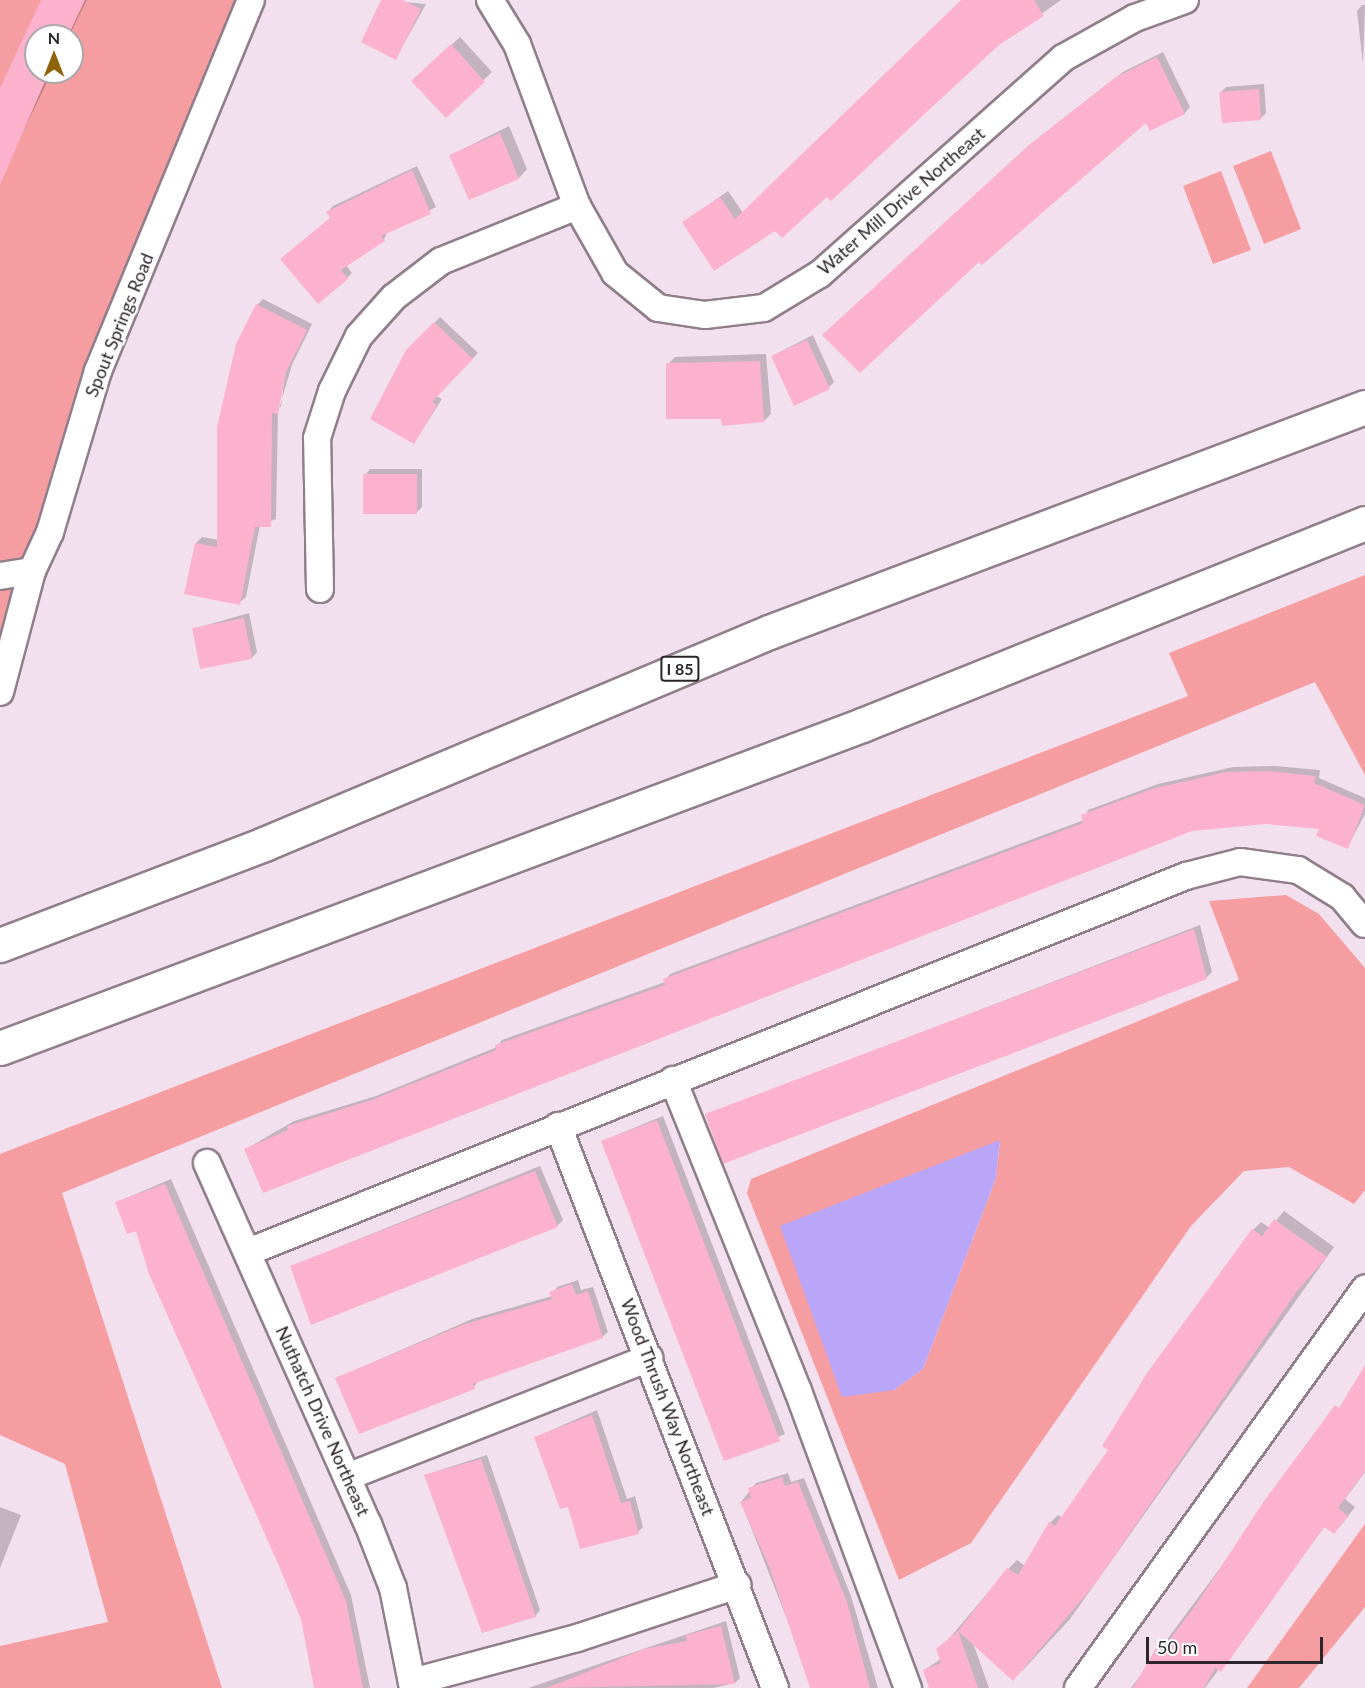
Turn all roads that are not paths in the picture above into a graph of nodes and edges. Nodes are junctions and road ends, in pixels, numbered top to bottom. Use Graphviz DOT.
graph roads {
  1 [pos="251,0"];
  2 [pos="1185,0"];
  3 [pos="495,1"];
  4 [pos="577,206"];
  5 [pos="1365,407"];
  6 [pos="1365,523"];
  7 [pos="32,571"];
  8 [pos="0,576"];
  9 [pos="320,589"];
  10 [pos="0,692"];
  11 [pos="1365,924"];
  12 [pos="0,945"];
  13 [pos="0,1048"];
  14 [pos="673,1080"];
  15 [pos="558,1126"];
  16 [pos="207,1163"];
  17 [pos="248,1252"];
  18 [pos="1365,1288"];
  19 [pos="649,1358"];
  20 [pos="347,1477"];
  21 [pos="737,1585"];
  22 [pos="412,1685"];
  23 [pos="775,1688"];
  24 [pos="908,1688"];
  25 [pos="1078,1688"];
  1 -- 7 [label="street, Spout Springs Road"];
  2 -- 4 [label="street, Water Mill Drive Northeast"];
  3 -- 4 [label="street, Water Mill Drive Northeast"];
  4 -- 9 [label="street"];
  5 -- 12 [label="highway, I 85"];
  6 -- 13 [label="highway"];
  7 -- 8 [label="street"];
  7 -- 10 [label="street, Spout Springs Road"];
  11 -- 14 [label="street"];
  14 -- 15 [label="street"];
  14 -- 24 [label="street"];
  15 -- 17 [label="street"];
  15 -- 19 [label="street, Wood Thrush Way Northeast"];
  16 -- 17 [label="street, Nuthatch Drive Northeast"];
  17 -- 20 [label="street, Nuthatch Drive Northeast"];
  18 -- 25 [label="street"];
  19 -- 20 [label="street"];
  19 -- 21 [label="street, Wood Thrush Way Northeast"];
  20 -- 22 [label="street, Nuthatch Drive Northeast"];
  21 -- 22 [label="street"];
  21 -- 23 [label="street, Wood Thrush Way Northeast"];
}
